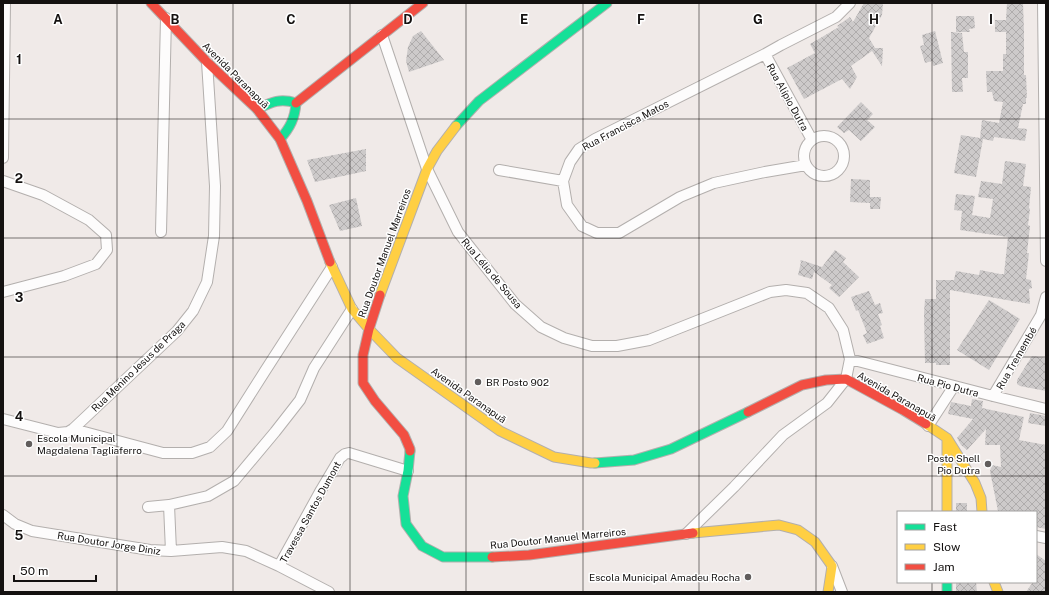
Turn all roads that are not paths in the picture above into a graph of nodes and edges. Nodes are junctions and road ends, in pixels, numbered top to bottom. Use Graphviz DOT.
graph roads {
  1 [pos="5,3"];
  2 [pos="151,3"];
  3 [pos="423,3"];
  4 [pos="607,3"];
  5 [pos="850,3"];
  6 [pos="1043,3"];
  7 [pos="166,18"];
  8 [pos="1045,28"];
  9 [pos="382,35"];
  10 [pos="765,54"];
  11 [pos="207,62"];
  12 [pos="296,102"];
  13 [pos="257,109"];
  14 [pos="280,139"];
  15 [pos="812,140"];
  16 [pos="4,158"];
  17 [pos="806,165"];
  18 [pos="427,169"];
  19 [pos="499,170"];
  20 [pos="563,180"];
  21 [pos="3,181"];
  22 [pos="1046,218"];
  23 [pos="161,232"];
  24 [pos="1046,261"];
  25 [pos="332,267"];
  26 [pos="3,292"];
  27 [pos="1046,297"];
  28 [pos="352,309"];
  29 [pos="369,329"];
  30 [pos="850,359"];
  31 [pos="846,379"];
  32 [pos="954,386"];
  33 [pos="993,396"];
  34 [pos="1046,409"];
  35 [pos="3,419"];
  36 [pos="928,426"];
  37 [pos="73,429"];
  38 [pos="946,438"];
  39 [pos="408,470"];
  40 [pos="170,505"];
  41 [pos="148,507"];
  42 [pos="947,511"];
  43 [pos="982,511"];
  44 [pos="3,514"];
  45 [pos="686,534"];
  46 [pos="171,552"];
  47 [pos="279,566"];
  48 [pos="832,566"];
  49 [pos="329,592"];
  50 [pos="828,592"];
  51 [pos="842,592"];
  1 -- 16 [label="street"];
  2 -- 7 [label="street, Avenida Paranapuã"];
  3 -- 9 [label="street"];
  4 -- 18 [label="street, Rua Doutor Manuel Marreiros"];
  5 -- 10 [label="street, Rua Francisca Matos"];
  6 -- 8 [label="street"];
  7 -- 11 [label="street, Avenida Paranapuã"];
  7 -- 23 [label="street"];
  8 -- 22 [label="street"];
  9 -- 12 [label="street"];
  9 -- 18 [label="street, Rua Lélio de Sousa"];
  10 -- 15 [label="street, Rua Alípio Dutra"];
  10 -- 20 [label="street, Rua Francisca Matos"];
  11 -- 13 [label="street, Avenida Paranapuã"];
  11 -- 37 [label="street, Rua Menino Jesus de Praga"];
  12 -- 13 [label="street"];
  12 -- 14 [label="street"];
  13 -- 14 [label="street, Avenida Paranapuã"];
  14 -- 25 [label="street, Avenida Paranapuã"];
  15 -- 17 [label="street"];
  15 -- 17 [label="street"];
  17 -- 20 [label="street"];
  18 -- 29 [label="street, Rua Doutor Manuel Marreiros"];
  18 -- 30 [label="street, Rua Lélio de Sousa"];
  19 -- 20 [label="street"];
  21 -- 26 [label="street"];
  22 -- 24 [label="street"];
  25 -- 28 [label="street, Avenida Paranapuã"];
  25 -- 37 [label="street"];
  27 -- 33 [label="street, Rua Tremembé"];
  28 -- 29 [label="street, Avenida Paranapuã"];
  28 -- 40 [label="street"];
  29 -- 31 [label="street, Avenida Paranapuã"];
  29 -- 39 [label="street, Rua Doutor Manuel Marreiros"];
  30 -- 31 [label="street, Rua Lélio de Sousa"];
  30 -- 32 [label="street, Rua Pio Dutra"];
  31 -- 36 [label="street, Avenida Paranapuã"];
  31 -- 45 [label="street"];
  32 -- 33 [label="street, Rua Pio Dutra"];
  32 -- 36 [label="street"];
  33 -- 34 [label="street, Rua Pio Dutra"];
  35 -- 37 [label="street"];
  36 -- 38 [label="street, Avenida Paranapuã"];
  38 -- 42 [label="street"];
  38 -- 43 [label="street, Avenida Paranapuã"];
  39 -- 45 [label="street, Rua Doutor Manuel Marreiros"];
  39 -- 47 [label="street, Travessa Santos Dumont"];
  40 -- 41 [label="street"];
  40 -- 46 [label="street"];
  44 -- 46 [label="street, Rua Doutor Jorge Diniz"];
  45 -- 48 [label="street, Rua Doutor Manuel Marreiros"];
  46 -- 47 [label="street, Rua Doutor Jorge Diniz"];
  47 -- 49 [label="street, Rua Doutor Jorge Diniz"];
  48 -- 50 [label="street"];
  48 -- 51 [label="street"];
}
